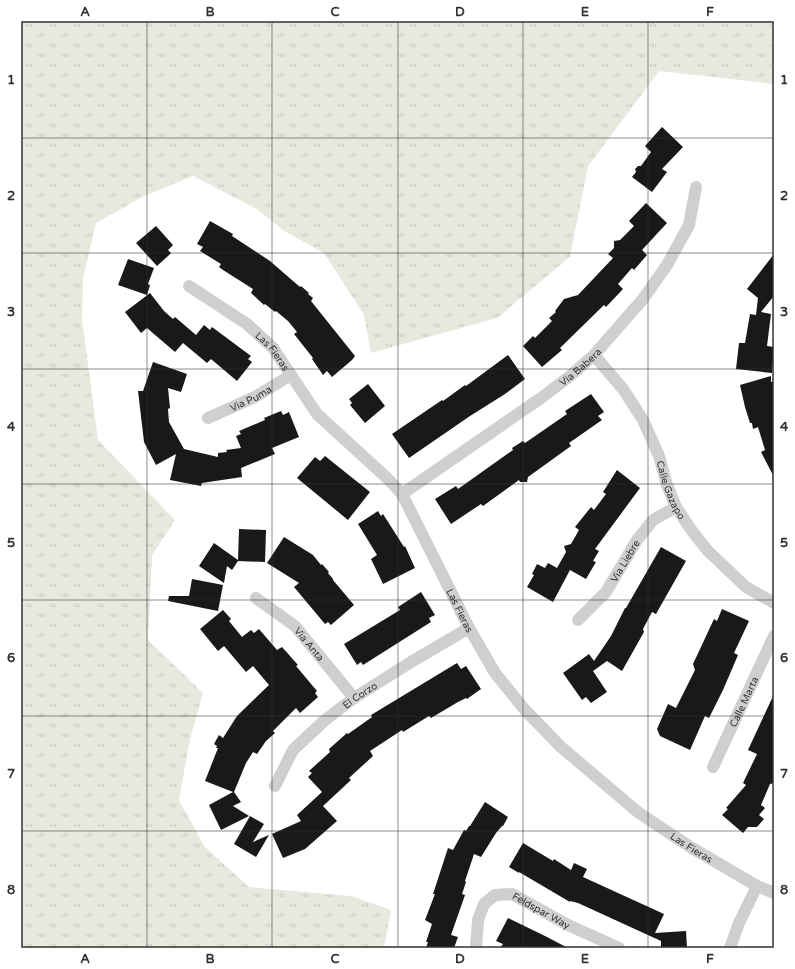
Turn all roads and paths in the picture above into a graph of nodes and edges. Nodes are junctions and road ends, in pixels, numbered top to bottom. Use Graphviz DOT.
graph roads {
  1 [pos="696,187"];
  2 [pos="189,286"];
  3 [pos="594,355"];
  4 [pos="291,376"];
  5 [pos="208,418"];
  6 [pos="402,494"];
  7 [pos="676,507"];
  8 [pos="256,598"];
  9 [pos="774,603"];
  10 [pos="578,620"];
  11 [pos="469,628"];
  12 [pos="774,636"];
  13 [pos="354,698"];
  14 [pos="713,767"];
  15 [pos="275,786"];
  16 [pos="757,886"];
  17 [pos="774,893"];
  18 [pos="476,948"];
  19 [pos="619,948"];
  20 [pos="730,948"];
  1 -- 3 [label="street, Via Babera"];
  2 -- 4 [label="street, Las Fieras"];
  3 -- 6 [label="street, Via Babera"];
  3 -- 7 [label="street, Calle Gazapo"];
  4 -- 5 [label="street, Via Puma"];
  4 -- 6 [label="street, Las Fieras"];
  6 -- 11 [label="street, Las Fieras"];
  7 -- 9 [label="street, Calle Gazapo"];
  7 -- 10 [label="street, Via Liebre"];
  8 -- 13 [label="street, Via Anta"];
  11 -- 13 [label="street, El Corzo"];
  11 -- 16 [label="street, Las Fieras"];
  12 -- 14 [label="street, Calle Marta"];
  13 -- 15 [label="street, El Corzo"];
  16 -- 17 [label="street, Las Fieras"];
  16 -- 20 [label="street"];
  18 -- 19 [label="street, Feldspar Way"];
}
